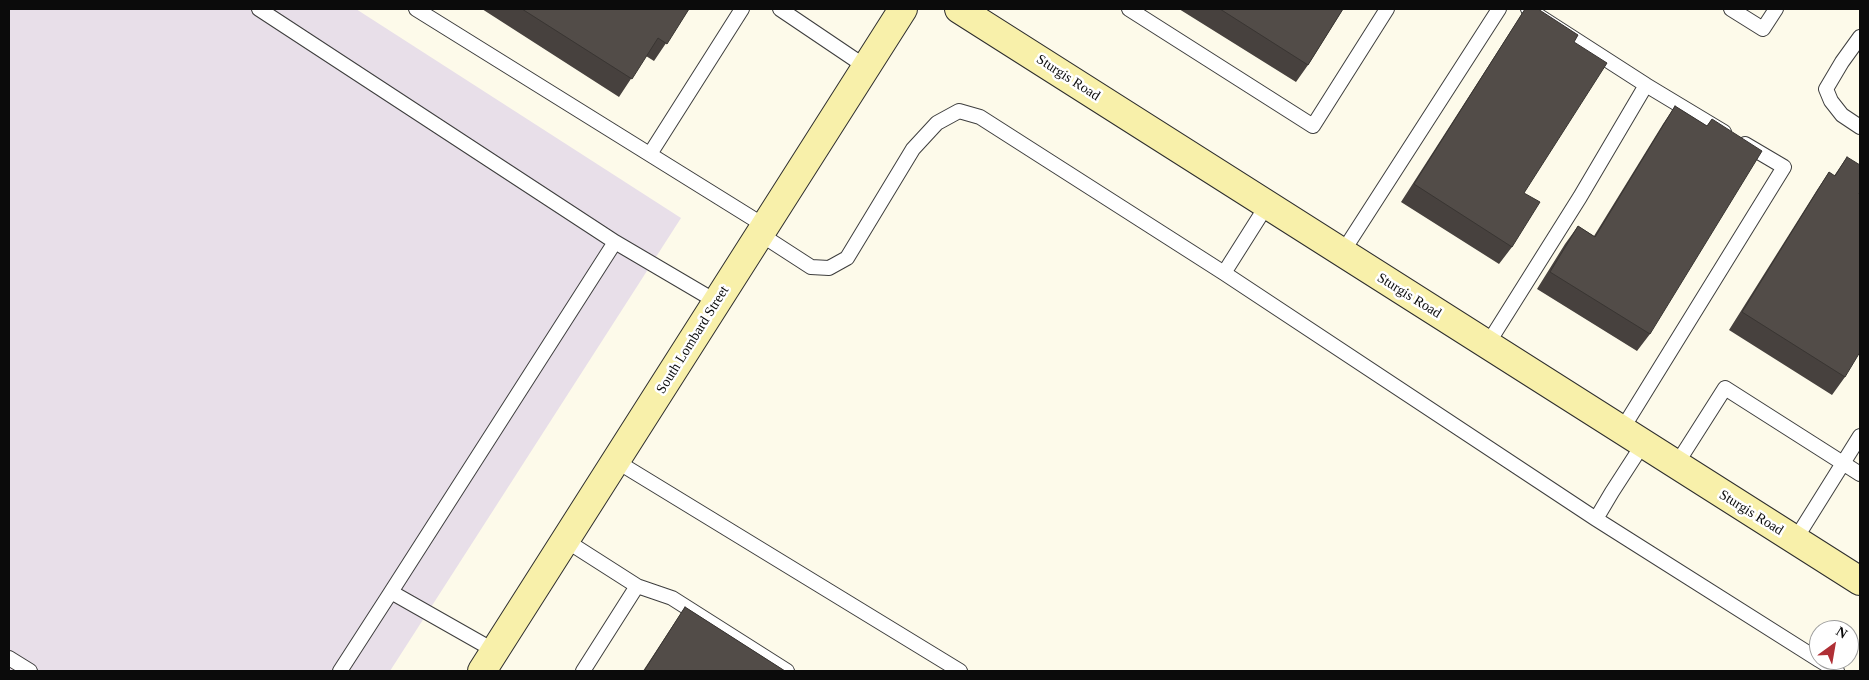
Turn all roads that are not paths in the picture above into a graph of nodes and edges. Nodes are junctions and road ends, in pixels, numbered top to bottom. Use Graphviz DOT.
graph roads {
  1 [pos="259,9"];
  2 [pos="416,9"];
  3 [pos="742,9"];
  4 [pos="780,9"];
  5 [pos="903,9"];
  6 [pos="959,9"];
  7 [pos="1129,9"];
  8 [pos="1387,9"];
  9 [pos="1500,9"];
  10 [pos="1528,9"];
  11 [pos="1731,9"];
  12 [pos="1776,9"];
  13 [pos="1860,37"];
  14 [pos="866,67"];
  15 [pos="1646,85"];
  16 [pos="1860,127"];
  17 [pos="650,154"];
  18 [pos="1267,205"];
  19 [pos="763,230"];
  20 [pos="615,242"];
  21 [pos="1342,253"];
  22 [pos="1224,273"];
  23 [pos="717,302"];
  24 [pos="1487,345"];
  25 [pos="1860,436"];
  26 [pos="1632,437"];
  27 [pos="616,461"];
  28 [pos="1844,463"];
  29 [pos="1676,465"];
  30 [pos="1860,474"];
  31 [pos="1596,519"];
  32 [pos="565,540"];
  33 [pos="1795,540"];
  34 [pos="1860,581"];
  35 [pos="637,586"];
  36 [pos="391,592"];
  37 [pos="1809,654"];
  38 [pos="9,658"];
  39 [pos="489,661"];
  40 [pos="30,671"];
  41 [pos="340,671"];
  42 [pos="583,671"];
  43 [pos="786,671"];
  44 [pos="960,671"];
  1 -- 20 [label="lane"];
  2 -- 17 [label="lane"];
  3 -- 17 [label="lane"];
  4 -- 14 [label="lane"];
  5 -- 14 [label="street, South Lombard Street"];
  6 -- 18 [label="street, Sturgis Road"];
  7 -- 8 [label="lane"];
  9 -- 21 [label="lane"];
  10 -- 15 [label="lane"];
  11 -- 12 [label="lane"];
  13 -- 16 [label="lane"];
  14 -- 19 [label="street, South Lombard Street"];
  15 -- 24 [label="lane"];
  15 -- 26 [label="lane"];
  17 -- 19 [label="lane"];
  18 -- 21 [label="street, Sturgis Road"];
  18 -- 22 [label="lane"];
  19 -- 22 [label="lane"];
  19 -- 23 [label="street, South Lombard Street"];
  20 -- 23 [label="lane"];
  20 -- 36 [label="lane"];
  21 -- 24 [label="street, Sturgis Road"];
  22 -- 31 [label="lane"];
  23 -- 27 [label="street, South Lombard Street"];
  24 -- 26 [label="street, Sturgis Road"];
  25 -- 28 [label="lane"];
  26 -- 29 [label="street, Sturgis Road"];
  26 -- 31 [label="lane"];
  27 -- 32 [label="street, South Lombard Street"];
  27 -- 44 [label="lane"];
  28 -- 29 [label="lane"];
  28 -- 30 [label="lane"];
  28 -- 33 [label="lane"];
  29 -- 33 [label="street, Sturgis Road"];
  31 -- 37 [label="lane"];
  32 -- 35 [label="lane"];
  32 -- 39 [label="street, South Lombard Street"];
  33 -- 34 [label="street, Sturgis Road"];
  35 -- 42 [label="lane"];
  35 -- 43 [label="lane"];
  36 -- 39 [label="lane"];
  36 -- 41 [label="lane"];
  38 -- 40 [label="lane"];
}
